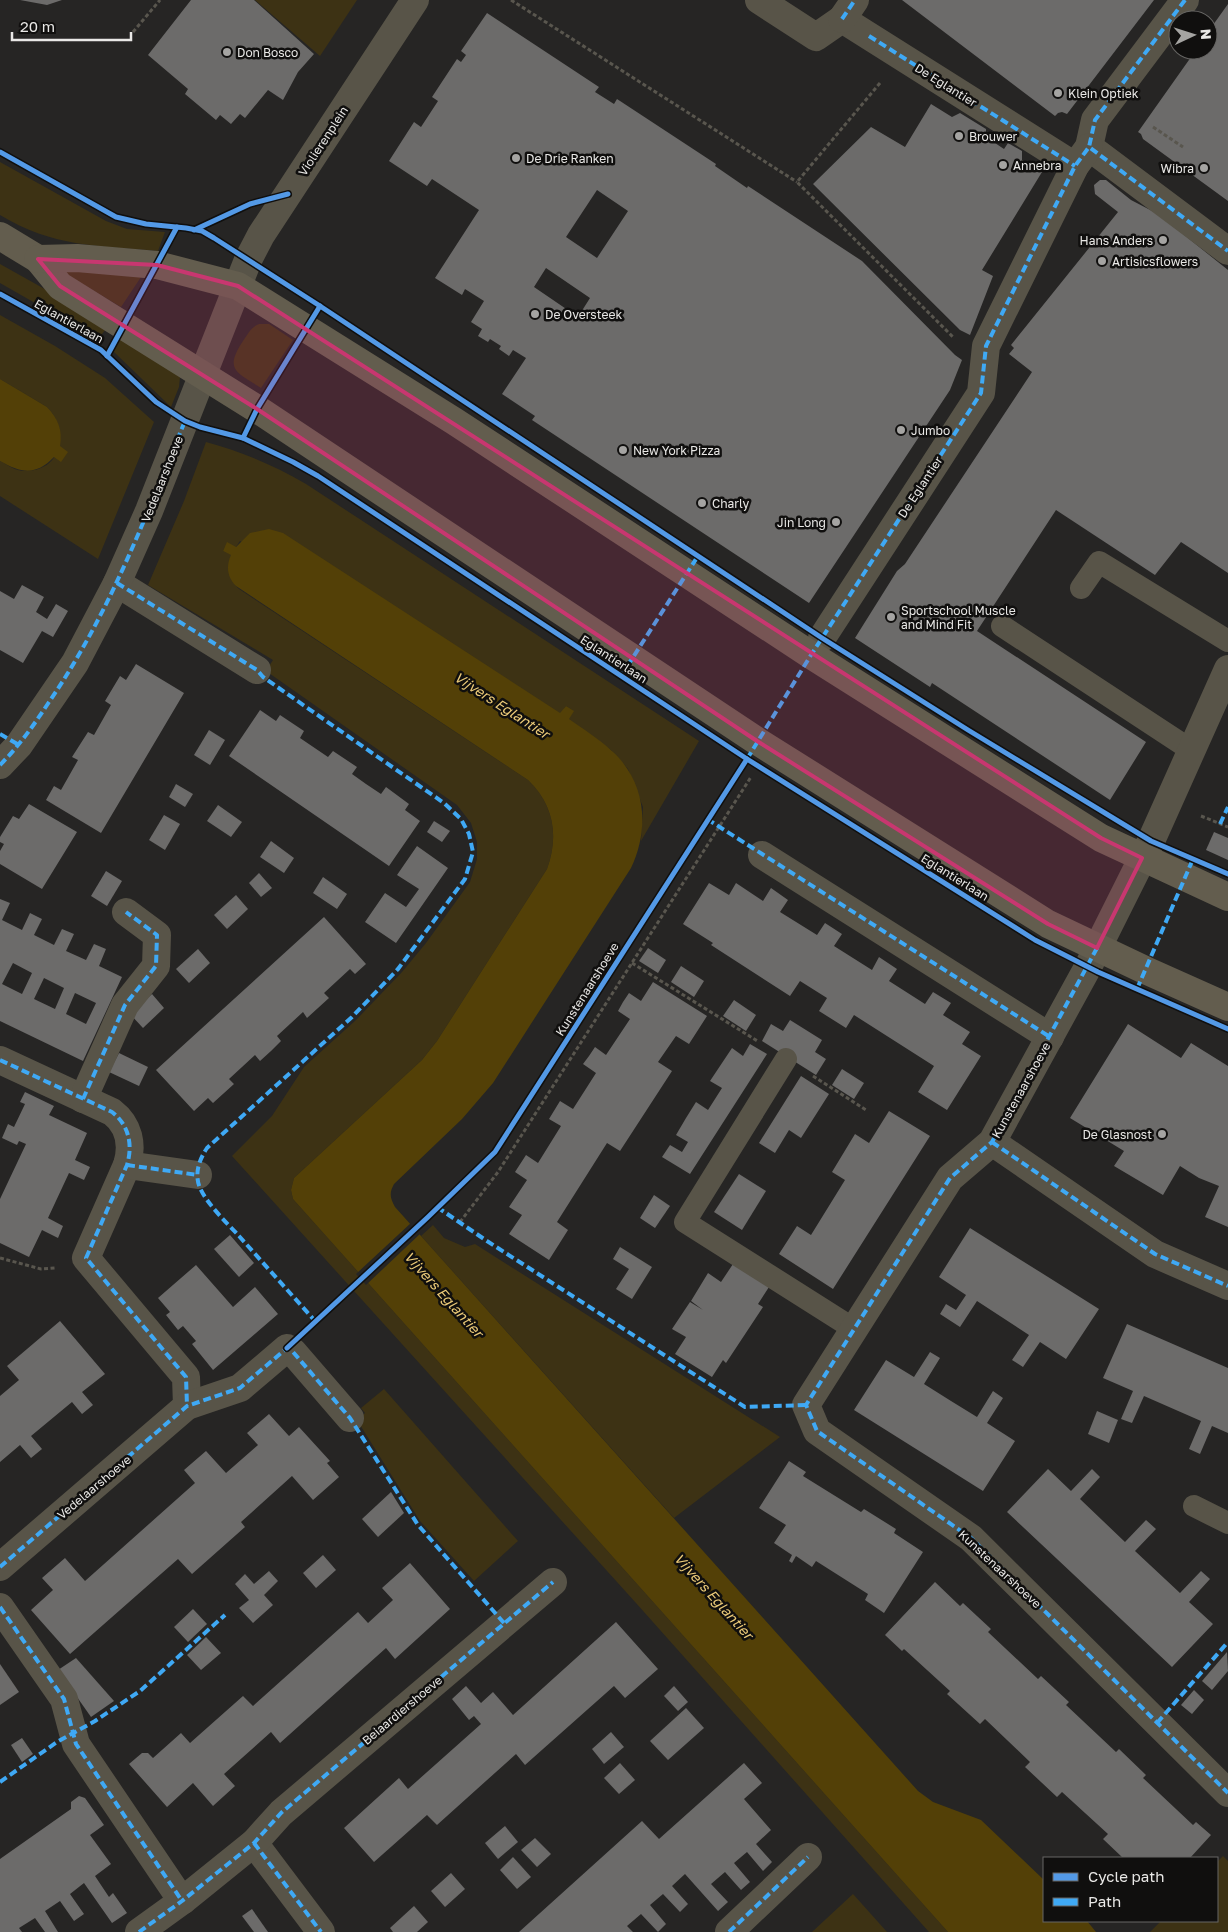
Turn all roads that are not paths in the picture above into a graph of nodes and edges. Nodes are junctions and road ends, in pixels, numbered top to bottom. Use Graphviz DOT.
graph roads {
  1 [pos="415,0"];
  2 [pos="759,0"];
  3 [pos="1185,0"];
  4 [pos="849,9"];
  5 [pos="1082,156"];
  6 [pos="0,236"];
  7 [pos="1228,251"];
  8 [pos="38,259"];
  9 [pos="238,286"];
  10 [pos="202,375"];
  11 [pos="117,583"];
  12 [pos="1081,588"];
  13 [pos="1002,626"];
  14 [pos="822,638"];
  15 [pos="1228,640"];
  16 [pos="1228,668"];
  17 [pos="257,670"];
  18 [pos="10,740"];
  19 [pos="1192,750"];
  20 [pos="0,765"];
  21 [pos="762,855"];
  22 [pos="1142,858"];
  23 [pos="1228,897"];
  24 [pos="126,912"];
  25 [pos="1097,948"];
  26 [pos="1228,1007"];
  27 [pos="1050,1037"];
  28 [pos="786,1059"];
  29 [pos="0,1060"];
  30 [pos="83,1099"];
  31 [pos="992,1142"];
  32 [pos="127,1165"];
  33 [pos="198,1175"];
  34 [pos="1228,1286"];
  35 [pos="854,1328"];
  36 [pos="188,1406"];
  37 [pos="350,1418"];
  38 [pos="1194,1506"];
  39 [pos="1228,1523"];
  40 [pos="0,1566"];
  41 [pos="554,1582"];
  42 [pos="0,1607"];
  43 [pos="1228,1792"];
  44 [pos="254,1842"];
  45 [pos="808,1857"];
  46 [pos="182,1901"];
  47 [pos="140,1932"];
  48 [pos="321,1932"];
  49 [pos="728,1932"];
  1 -- 9 [label="street, Violierenplein"];
  2 -- 4 [label="street"];
  3 -- 5 [label="street, De Eglantier"];
  4 -- 5 [label="street, De Eglantier"];
  5 -- 7 [label="street, De Eglantier"];
  5 -- 14 [label="street, De Eglantier"];
  6 -- 8 [label="street, Eglantierlaan"];
  8 -- 9 [label="street"];
  8 -- 10 [label="street, Eglantierlaan"];
  9 -- 10 [label="street, Violierenplein"];
  9 -- 22 [label="street"];
  10 -- 11 [label="street, Vedelaarshoeve"];
  10 -- 25 [label="street, Eglantierlaan"];
  11 -- 17 [label="street"];
  11 -- 18 [label="street, Vedelaarshoeve"];
  12 -- 15 [label="lane"];
  13 -- 19 [label="lane"];
  16 -- 19 [label="street"];
  18 -- 20 [label="street, Vedelaarshoeve"];
  19 -- 22 [label="street"];
  21 -- 27 [label="street, Kunstenaarshoeve"];
  22 -- 23 [label="street"];
  22 -- 25 [label="street, Kunstenaarshoeve"];
  24 -- 30 [label="street"];
  25 -- 26 [label="street, Eglantierlaan"];
  25 -- 27 [label="street, Kunstenaarshoeve"];
  27 -- 31 [label="street, Kunstenaarshoeve"];
  28 -- 35 [label="lane"];
  29 -- 30 [label="street"];
  30 -- 32 [label="street"];
  31 -- 34 [label="street, Kunstenaarshoeve"];
  31 -- 35 [label="street, Kunstenaarshoeve"];
  32 -- 33 [label="street"];
  32 -- 36 [label="street"];
  35 -- 43 [label="street, Kunstenaarshoeve"];
  36 -- 37 [label="street, Vedelaarshoeve"];
  36 -- 40 [label="street, Vedelaarshoeve"];
  38 -- 39 [label="lane"];
  41 -- 44 [label="street, Beiaardiershoeve"];
  42 -- 46 [label="street"];
  44 -- 46 [label="street, Beiaardiershoeve"];
  44 -- 48 [label="street"];
  45 -- 49 [label="street"];
  46 -- 47 [label="street, Beiaardiershoeve"];
}
